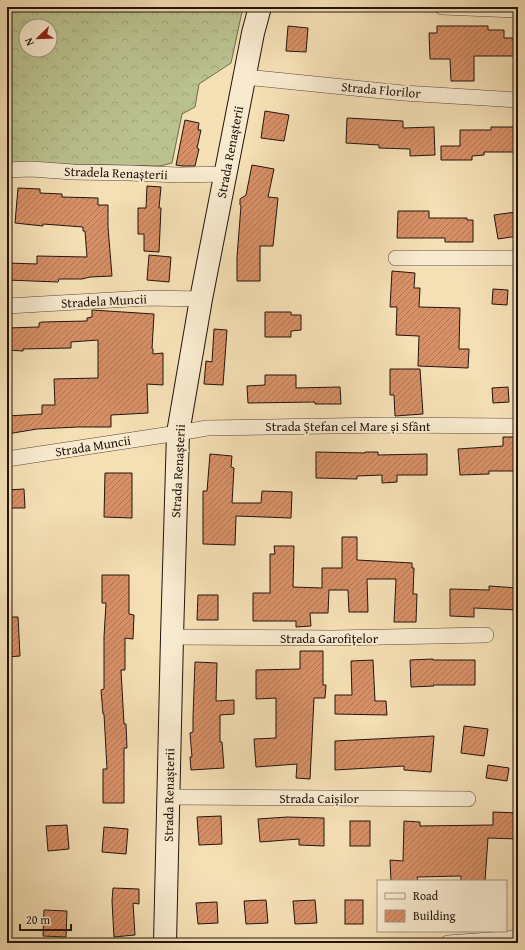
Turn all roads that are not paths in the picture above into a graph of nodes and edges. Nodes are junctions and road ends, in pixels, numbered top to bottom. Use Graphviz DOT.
graph roads {
  1 [pos="260,7"];
  2 [pos="442,7"];
  3 [pos="518,10"];
  4 [pos="244,77"];
  5 [pos="518,100"];
  6 [pos="7,170"];
  7 [pos="225,174"];
  8 [pos="396,258"];
  9 [pos="518,258"];
  10 [pos="201,299"];
  11 [pos="7,306"];
  12 [pos="518,426"];
  13 [pos="178,433"];
  14 [pos="7,459"];
  15 [pos="486,635"];
  16 [pos="172,637"];
  17 [pos="169,797"];
  18 [pos="468,799"];
  19 [pos="518,938"];
  20 [pos="165,943"];
  21 [pos="448,943"];
  1 -- 4 [label="street, Strada Renașterii"];
  2 -- 3 [label="street"];
  4 -- 5 [label="street, Strada Florilor"];
  4 -- 7 [label="street, Strada Renașterii"];
  6 -- 7 [label="street, Stradela Renașterii"];
  7 -- 10 [label="street, Strada Renașterii"];
  8 -- 9 [label="street"];
  10 -- 11 [label="street, Stradela Muncii"];
  10 -- 13 [label="street, Strada Renașterii"];
  12 -- 13 [label="street, Strada Ștefan cel Mare și Sfânt"];
  13 -- 14 [label="street, Strada Muncii"];
  13 -- 16 [label="street, Strada Renașterii"];
  15 -- 16 [label="street, Strada Garofițelor"];
  16 -- 17 [label="street, Strada Renașterii"];
  17 -- 18 [label="street, Strada Caișilor"];
  17 -- 20 [label="street, Strada Renașterii"];
  19 -- 21 [label="street"];
}
